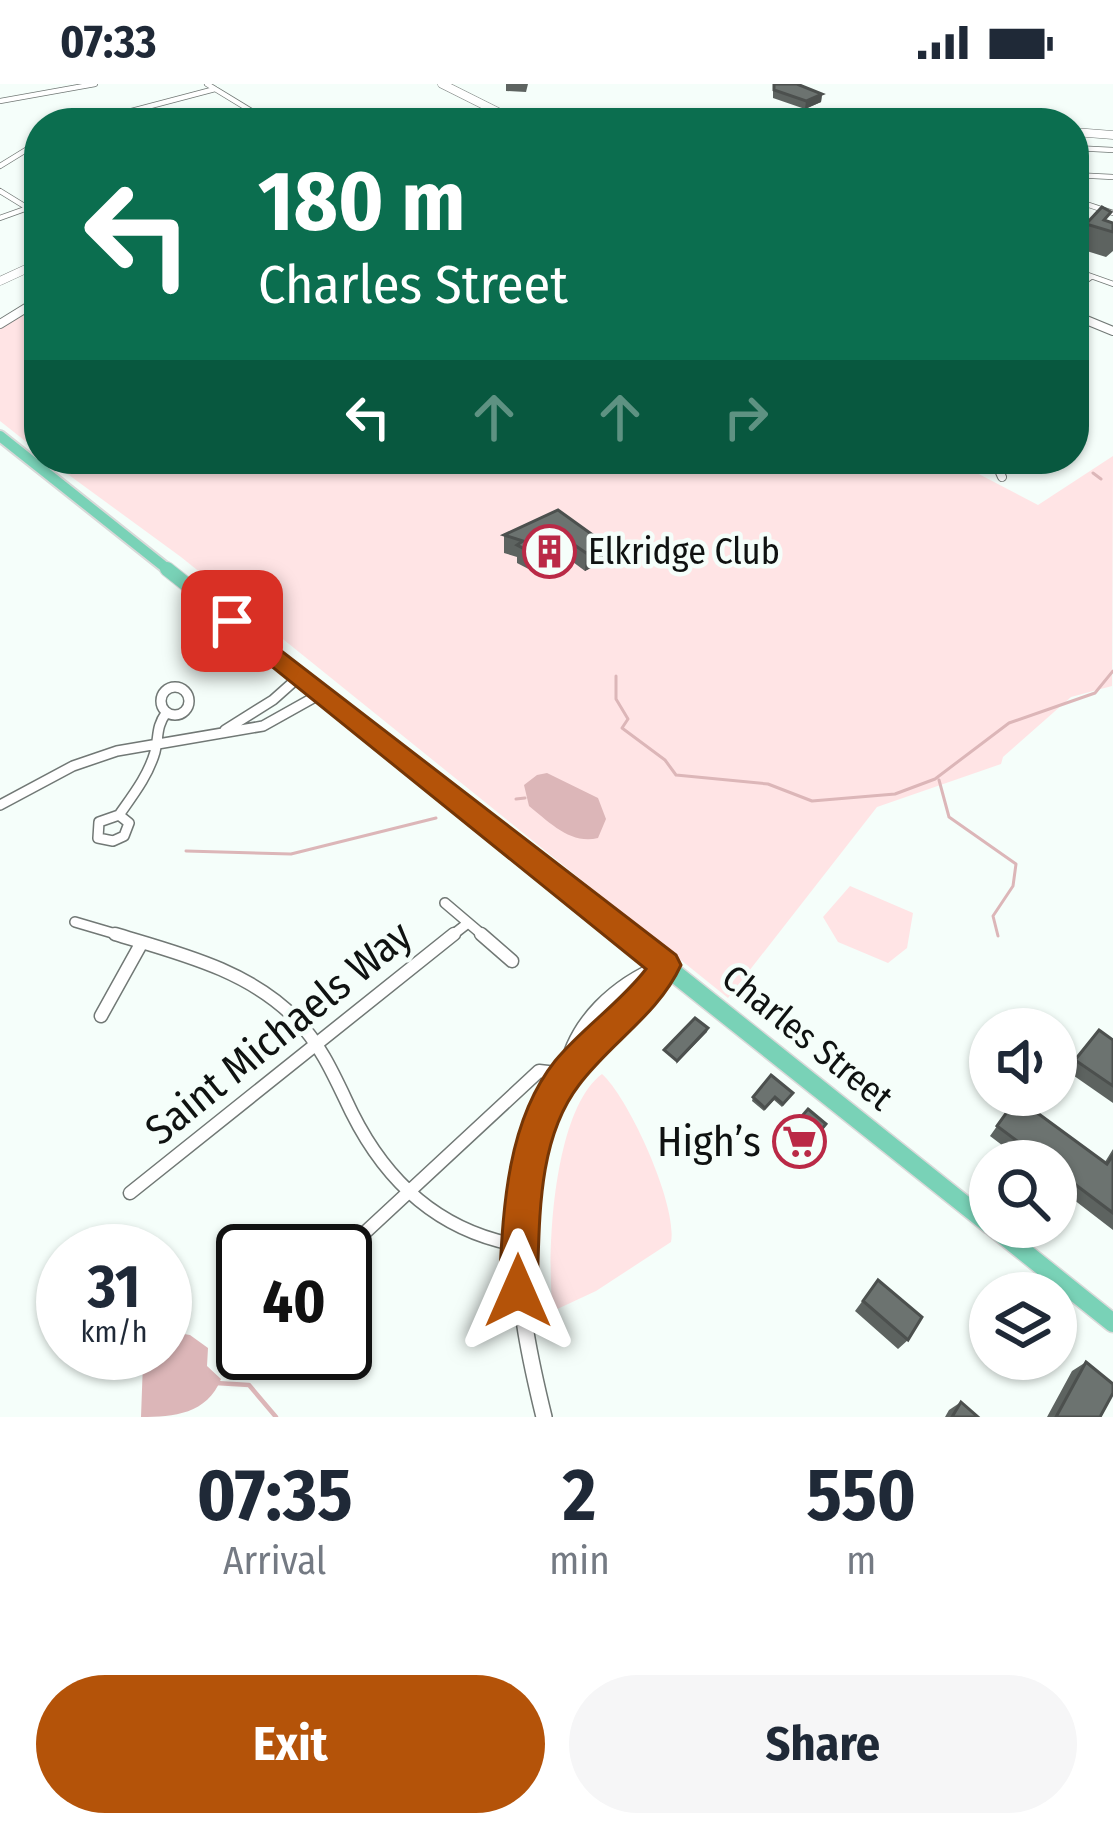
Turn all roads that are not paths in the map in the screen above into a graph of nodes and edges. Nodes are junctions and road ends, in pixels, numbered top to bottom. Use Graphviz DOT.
graph roads {
  1 [pos="95,84"];
  2 [pos="206,84"];
  3 [pos="442,84"];
  4 [pos="459,86"];
  5 [pos="215,89"];
  6 [pos="0,101"];
  7 [pos="143,108"];
  8 [pos="244,108"];
  9 [pos="495,108"];
  10 [pos="502,108"];
  11 [pos="1091,277"];
  12 [pos="1113,284"];
  13 [pos="0,436"];
  14 [pos="24,456"];
  15 [pos="47,474"];
  16 [pos="1001,474"];
  17 [pos="1002,477"];
  18 [pos="300,676"];
  19 [pos="322,693"];
  20 [pos="166,713"];
  21 [pos="215,735"];
  22 [pos="157,746"];
  23 [pos="0,805"];
  24 [pos="119,815"];
  25 [pos="445,903"];
  26 [pos="74,922"];
  27 [pos="468,922"];
  28 [pos="141,944"];
  29 [pos="512,961"];
  30 [pos="665,965"];
  31 [pos="100,1016"];
  32 [pos="318,1043"];
  33 [pos="566,1074"];
  34 [pos="408,1191"];
  35 [pos="130,1192"];
  36 [pos="969,1208"];
  37 [pos="372,1225"];
  38 [pos="517,1245"];
  39 [pos="1019,1248"];
  40 [pos="1113,1323"];
  41 [pos="544,1417"];
  1 -- 6 [label="street"];
  2 -- 5 [label="street"];
  3 -- 4 [label="street"];
  4 -- 9 [label="street"];
  4 -- 10 [label="street"];
  5 -- 7 [label="street"];
  5 -- 8 [label="street"];
  11 -- 12 [label="street"];
  13 -- 14 [label="main road, Charles Street"];
  15 -- 18 [label="main road, Charles Street"];
  16 -- 17 [label="street"];
  18 -- 19 [label="main road, Charles Street"];
  18 -- 21 [label="street"];
  19 -- 21 [label="street"];
  19 -- 30 [label="main road, Charles Street"];
  20 -- 22 [label="street"];
  21 -- 22 [label="street"];
  22 -- 23 [label="street"];
  22 -- 24 [label="street"];
  25 -- 27 [label="street"];
  26 -- 28 [label="street"];
  27 -- 29 [label="street"];
  27 -- 32 [label="street, Saint Michaels Way"];
  28 -- 31 [label="street"];
  28 -- 32 [label="street"];
  30 -- 33 [label="street"];
  30 -- 36 [label="main road, Charles Street"];
  32 -- 34 [label="street"];
  32 -- 35 [label="street, Saint Michaels Way"];
  33 -- 34 [label="street"];
  33 -- 38 [label="street"];
  34 -- 37 [label="street"];
  34 -- 38 [label="street"];
  38 -- 41 [label="street"];
  39 -- 40 [label="main road, Charles Street"];
}
